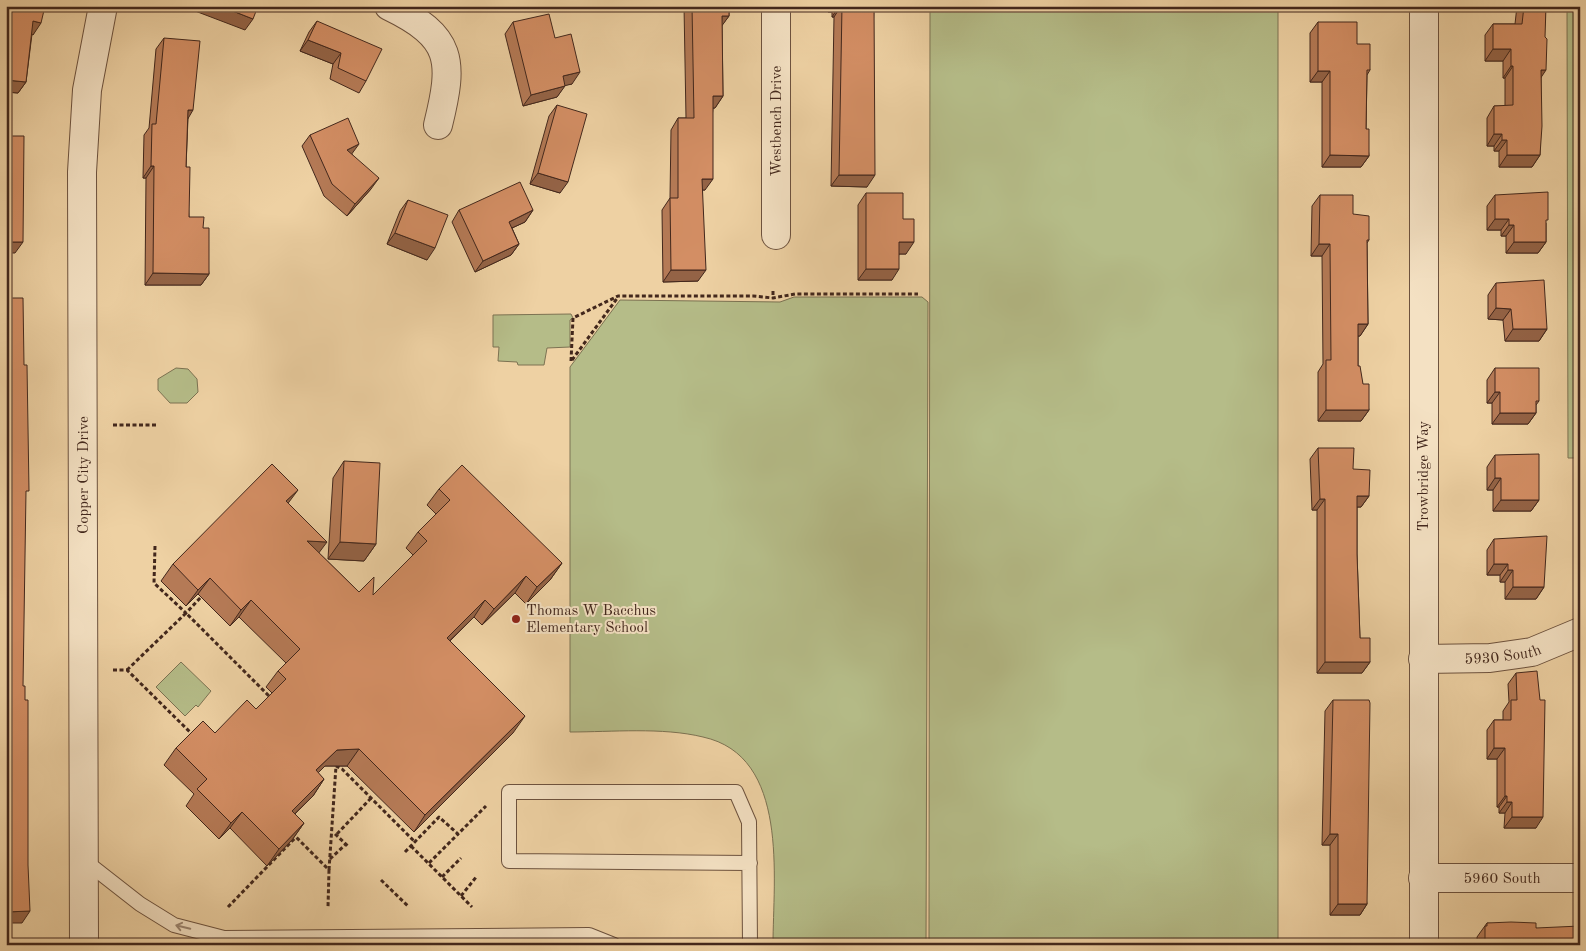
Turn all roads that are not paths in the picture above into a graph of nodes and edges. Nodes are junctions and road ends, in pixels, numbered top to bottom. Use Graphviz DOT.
graph roads {
  1 [pos="103,6"];
  2 [pos="389,6"];
  3 [pos="776,6"];
  4 [pos="1424,6"];
  5 [pos="438,125"];
  6 [pos="776,235"];
  7 [pos="1580,632"];
  8 [pos="1423,659"];
  9 [pos="84,861"];
  10 [pos="750,863"];
  11 [pos="1423,878"];
  12 [pos="1580,878"];
  13 [pos="289,941"];
  14 [pos="84,945"];
  15 [pos="614,945"];
  16 [pos="750,945"];
  17 [pos="1424,945"];
  1 -- 9 [label="street, Copper City Drive"];
  2 -- 5 [label="street"];
  3 -- 6 [label="street, Westbench Drive"];
  4 -- 8 [label="street, Trowbridge Way"];
  7 -- 8 [label="street, 5930 South"];
  8 -- 11 [label="street, Trowbridge Way"];
  13 -- 9 [label="lane, one-way"];
  9 -- 14 [label="street, Copper City Drive"];
  10 -- 10 [label="lane"];
  10 -- 16 [label="lane"];
  11 -- 12 [label="street, 5960 South"];
  11 -- 17 [label="street, Trowbridge Way"];
  13 -- 15 [label="lane"];
}
